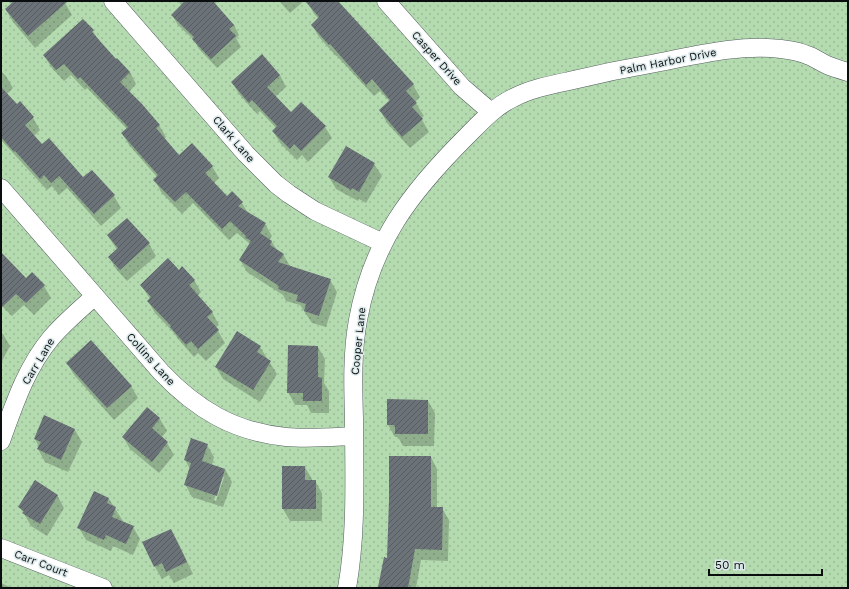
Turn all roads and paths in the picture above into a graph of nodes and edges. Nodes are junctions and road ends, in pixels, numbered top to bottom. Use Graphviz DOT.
graph roads {
  1 [pos="112,1"];
  2 [pos="386,1"];
  3 [pos="848,72"];
  4 [pos="491,112"];
  5 [pos="1,188"];
  6 [pos="383,243"];
  7 [pos="95,296"];
  8 [pos="354,436"];
  9 [pos="1,441"];
  10 [pos="1,548"];
  11 [pos="103,588"];
  12 [pos="347,588"];
  1 -- 6 [label="street, Clark Lane"];
  2 -- 4 [label="street, Casper Drive"];
  3 -- 4 [label="street, Palm Harbor Drive"];
  4 -- 6 [label="street, Cooper Lane"];
  5 -- 7 [label="street, Collins Lane"];
  6 -- 8 [label="street, Cooper Lane"];
  7 -- 8 [label="street, Collins Lane"];
  7 -- 9 [label="street, Carr Lane"];
  8 -- 12 [label="street, Cooper Lane"];
  10 -- 11 [label="street, Carr Court"];
}
